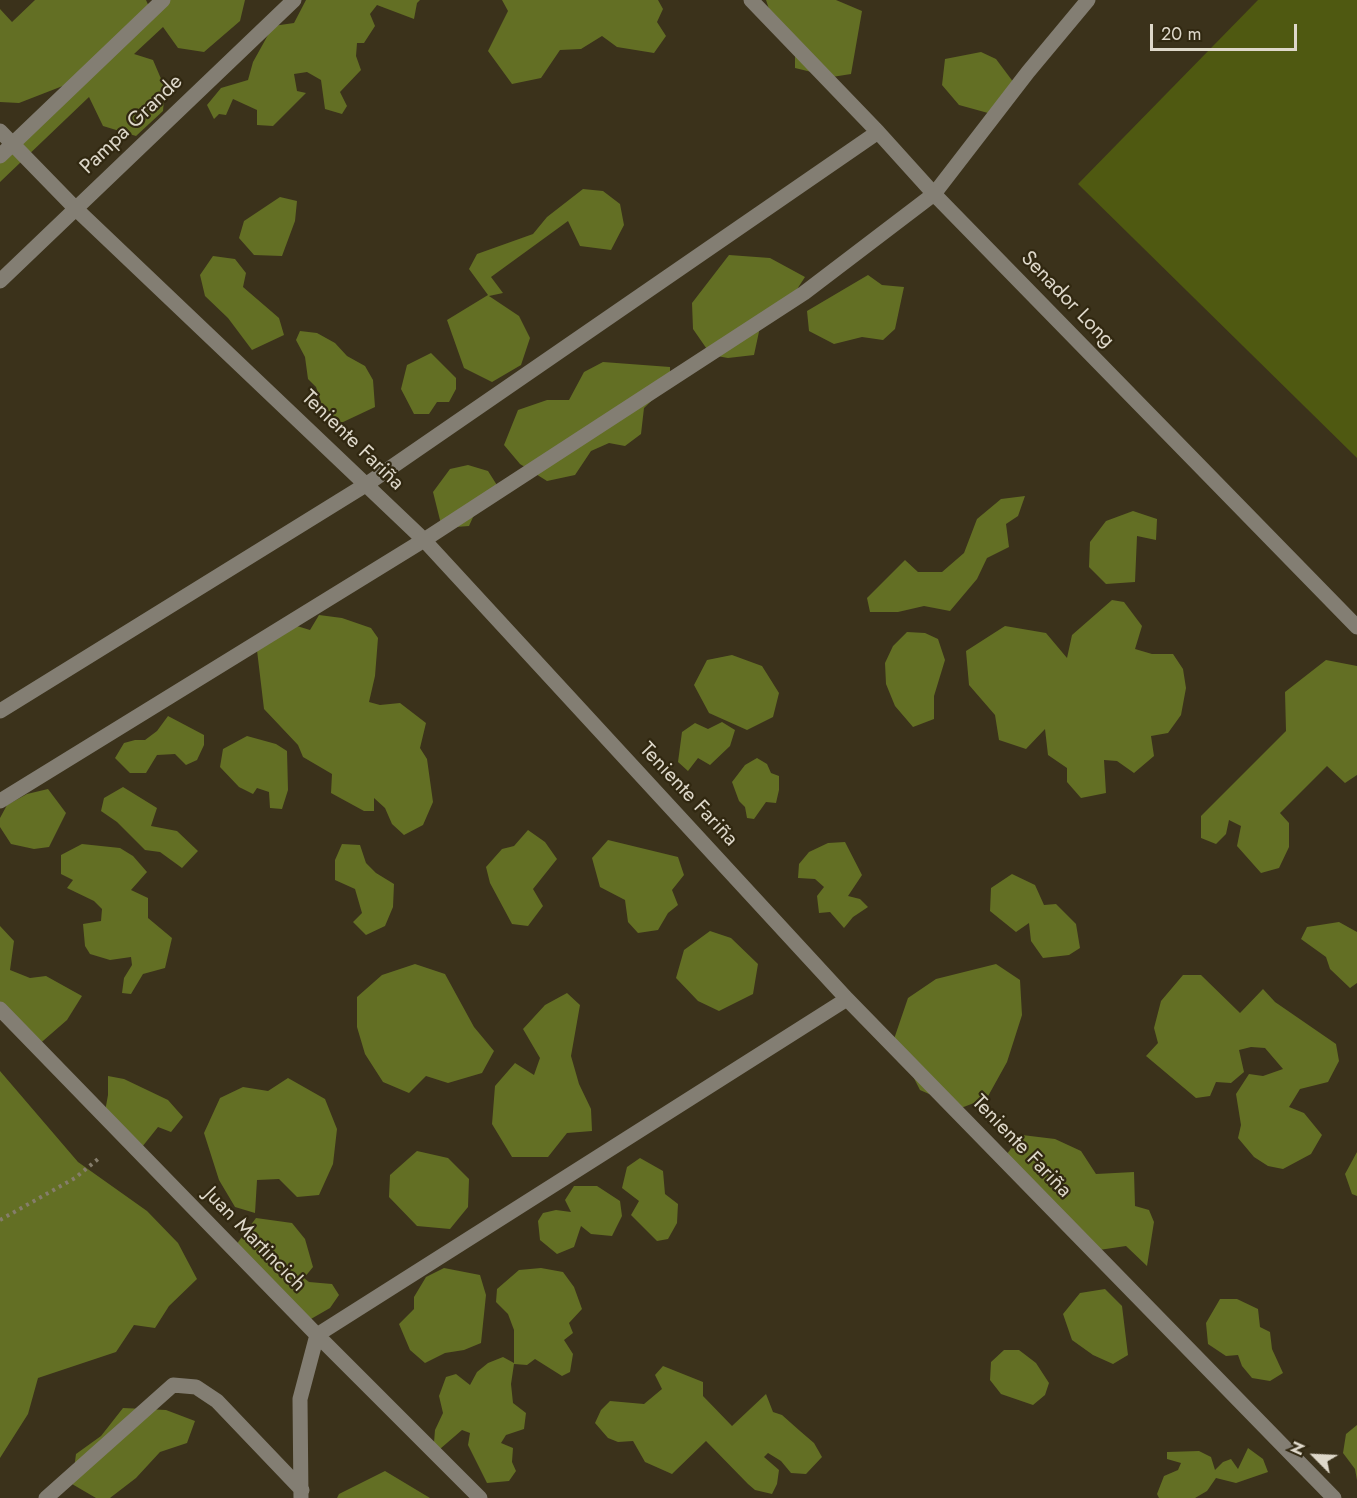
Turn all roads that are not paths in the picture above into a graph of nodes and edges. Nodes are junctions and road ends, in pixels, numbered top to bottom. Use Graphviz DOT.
graph roads {
  1 [pos="163,0"];
  2 [pos="294,0"];
  3 [pos="751,0"];
  4 [pos="1089,0"];
  5 [pos="0,131"];
  6 [pos="878,132"];
  7 [pos="13,144"];
  8 [pos="0,156"];
  9 [pos="934,194"];
  10 [pos="75,208"];
  11 [pos="0,281"];
  12 [pos="367,484"];
  13 [pos="424,540"];
  14 [pos="1357,627"];
  15 [pos="0,711"];
  16 [pos="0,801"];
  17 [pos="847,999"];
  18 [pos="0,1009"];
  19 [pos="317,1335"];
  20 [pos="302,1494"];
  21 [pos="46,1498"];
  22 [pos="480,1498"];
  23 [pos="1334,1498"];
  1 -- 7 [label="street"];
  2 -- 10 [label="street, Pampa Grande"];
  3 -- 6 [label="street, Senador Long"];
  4 -- 9 [label="street"];
  5 -- 7 [label="street, Teniente Fariña"];
  6 -- 9 [label="street, Senador Long"];
  6 -- 12 [label="street"];
  7 -- 8 [label="street"];
  7 -- 10 [label="street, Teniente Fariña"];
  9 -- 13 [label="street"];
  9 -- 14 [label="street, Senador Long"];
  10 -- 11 [label="street, Pampa Grande"];
  10 -- 12 [label="street, Teniente Fariña"];
  12 -- 13 [label="street, Teniente Fariña"];
  12 -- 15 [label="street"];
  13 -- 16 [label="street"];
  13 -- 17 [label="street, Teniente Fariña"];
  17 -- 19 [label="street"];
  17 -- 23 [label="street, Teniente Fariña"];
  18 -- 19 [label="street, Juan Martincich"];
  19 -- 20 [label="street"];
  19 -- 22 [label="street, Juan Martincich"];
  20 -- 21 [label="street"];
}
